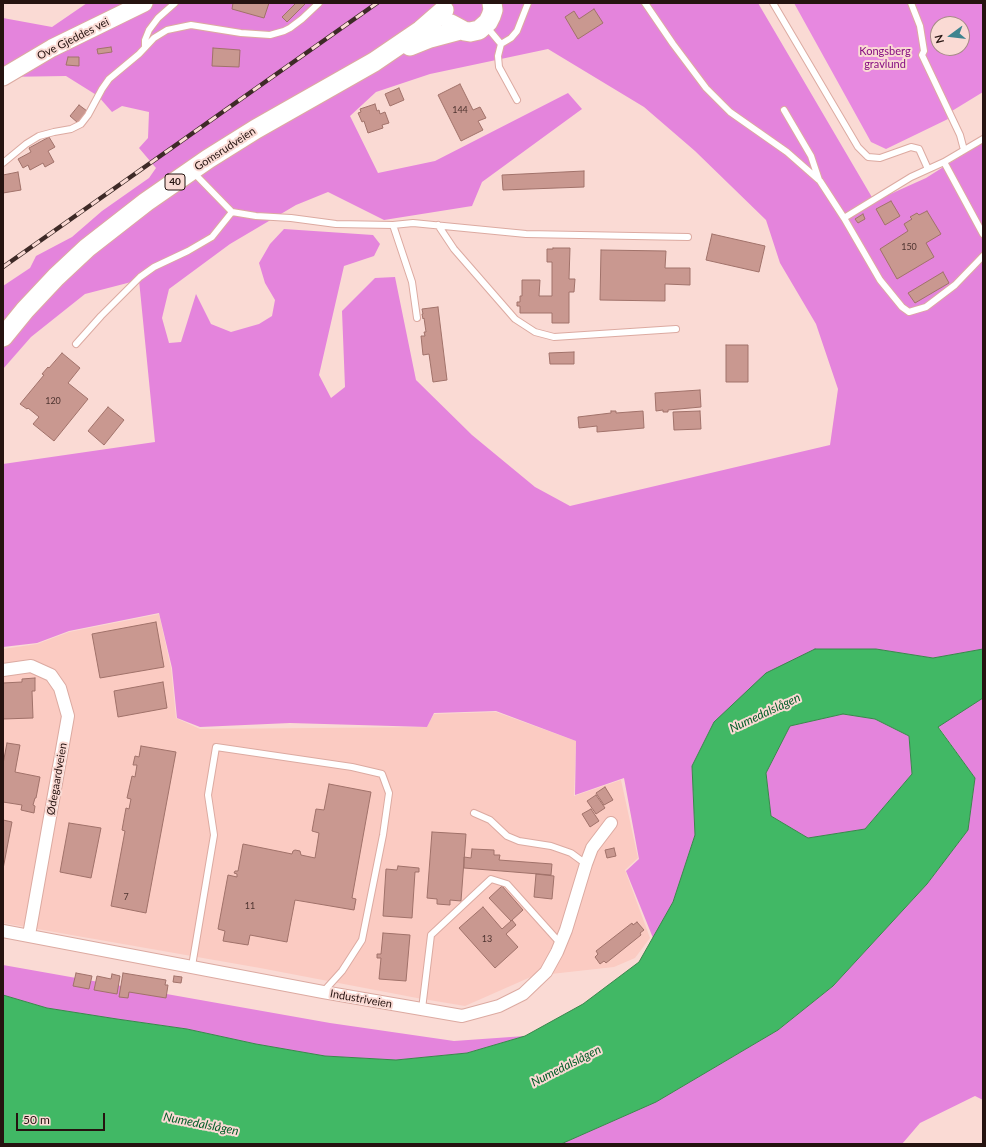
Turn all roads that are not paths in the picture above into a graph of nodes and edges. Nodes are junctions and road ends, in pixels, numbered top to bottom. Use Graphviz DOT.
graph roads {
  1 [pos="144,3"];
  2 [pos="175,3"];
  3 [pos="319,3"];
  4 [pos="528,3"];
  5 [pos="645,3"];
  6 [pos="773,3"];
  7 [pos="911,3"];
  8 [pos="493,4"];
  9 [pos="444,6"];
  10 [pos="485,25"];
  11 [pos="460,30"];
  12 [pos="501,44"];
  13 [pos="146,47"];
  14 [pos="374,62"];
  15 [pos="3,77"];
  16 [pos="517,100"];
  17 [pos="784,110"];
  18 [pos="983,139"];
  19 [pos="964,150"];
  20 [pos="944,162"];
  21 [pos="3,163"];
  22 [pos="928,169"];
  23 [pos="192,170"];
  24 [pos="820,181"];
  25 [pos="232,212"];
  26 [pos="844,218"];
  27 [pos="393,225"];
  28 [pos="438,225"];
  29 [pos="983,234"];
  30 [pos="688,237"];
  31 [pos="983,256"];
  32 [pos="417,318"];
  33 [pos="676,329"];
  34 [pos="3,337"];
  35 [pos="76,344"];
  36 [pos="3,670"];
  37 [pos="474,813"];
  38 [pos="611,823"];
  39 [pos="586,864"];
  40 [pos="3,930"];
  41 [pos="29,935"];
  42 [pos="560,943"];
  43 [pos="192,966"];
  44 [pos="323,992"];
  45 [pos="422,1009"];
  1 -- 15 [label="street, Ove Gjeddes vei"];
  2 -- 13 [label="lane"];
  3 -- 13 [label="lane"];
  4 -- 12 [label="lane"];
  5 -- 24 [label="lane"];
  6 -- 22 [label="lane"];
  7 -- 19 [label="lane"];
  8 -- 10 [label="main road"];
  9 -- 11 [label="main road, 40"];
  9 -- 14 [label="main road, Gomsrudveien / 40"];
  10 -- 11 [label="main road, 40"];
  10 -- 12 [label="lane"];
  11 -- 14 [label="main road, Gomsrudveien / 40"];
  12 -- 16 [label="lane"];
  13 -- 21 [label="lane"];
  14 -- 23 [label="main road, Gomsrudveien / 40"];
  17 -- 24 [label="lane"];
  18 -- 19 [label="lane"];
  19 -- 20 [label="lane"];
  20 -- 22 [label="lane"];
  20 -- 29 [label="lane"];
  22 -- 26 [label="lane"];
  23 -- 25 [label="lane"];
  23 -- 34 [label="main road, Gomsrudveien / 40"];
  24 -- 26 [label="lane"];
  25 -- 27 [label="lane"];
  25 -- 35 [label="lane"];
  26 -- 31 [label="lane"];
  27 -- 28 [label="lane"];
  27 -- 32 [label="lane"];
  28 -- 30 [label="lane"];
  28 -- 33 [label="lane"];
  36 -- 41 [label="street, Ødegaardveien"];
  37 -- 39 [label="lane"];
  38 -- 39 [label="street, Industriveien"];
  39 -- 42 [label="street, Industriveien"];
  40 -- 41 [label="street, Industriveien"];
  41 -- 43 [label="street, Industriveien"];
  42 -- 45 [label="street, Industriveien"];
  42 -- 45 [label="lane"];
  43 -- 44 [label="street, Industriveien"];
  43 -- 44 [label="lane"];
  44 -- 45 [label="street, Industriveien"];
}
